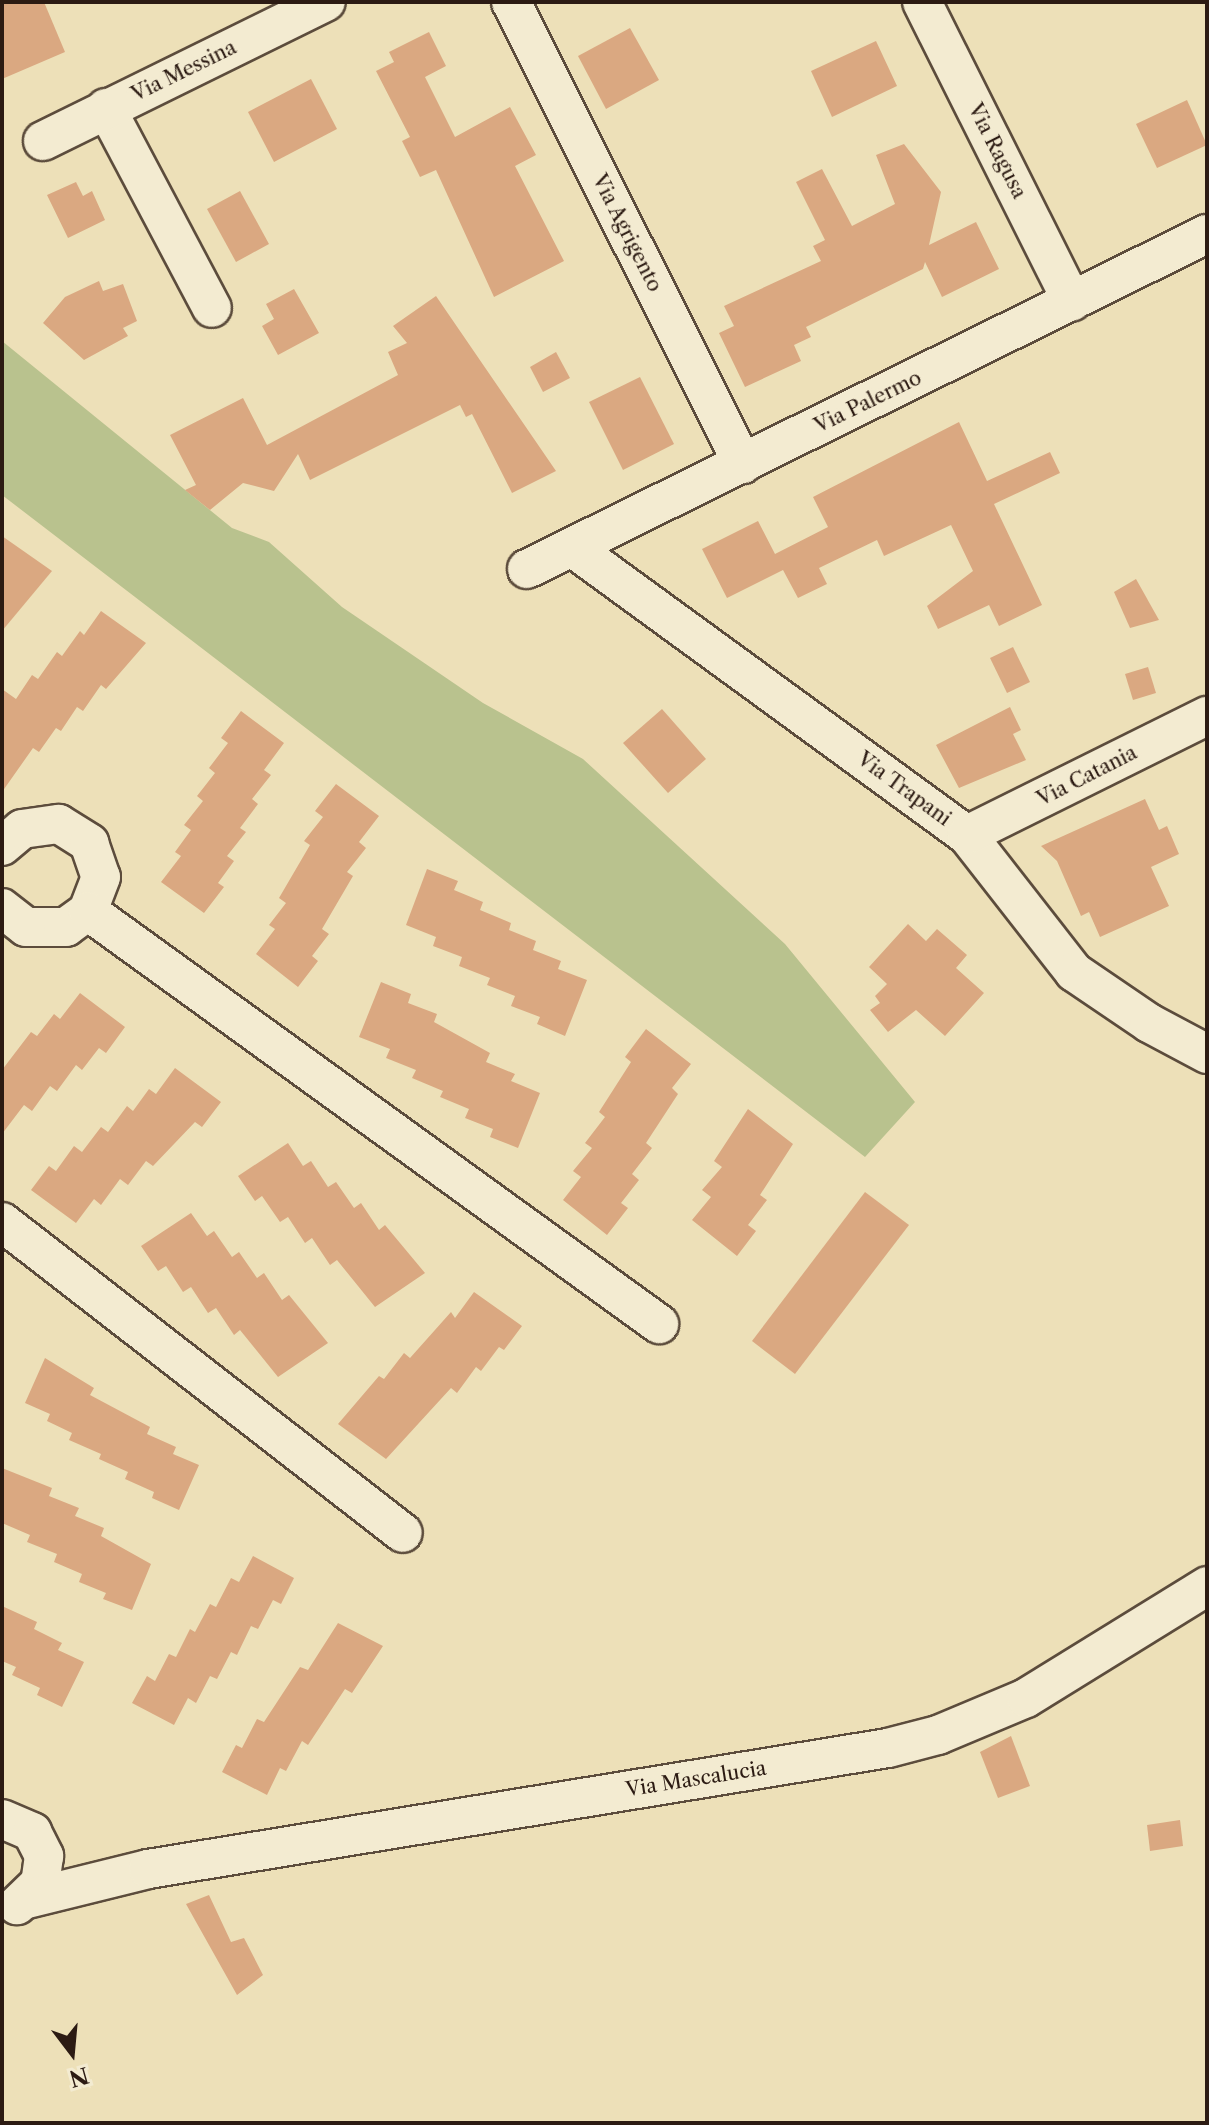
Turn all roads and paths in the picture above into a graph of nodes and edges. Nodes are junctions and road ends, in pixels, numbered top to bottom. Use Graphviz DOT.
graph roads {
  1 [pos="326,2"];
  2 [pos="511,2"];
  3 [pos="922,2"];
  4 [pos="106,108"];
  5 [pos="43,141"];
  6 [pos="1207,234"];
  7 [pos="1072,301"];
  8 [pos="212,308"];
  9 [pos="743,464"];
  10 [pos="573,548"];
  11 [pos="527,569"];
  12 [pos="1207,716"];
  13 [pos="967,835"];
  14 [pos="3,844"];
  15 [pos="88,911"];
  16 [pos="6,921"];
  17 [pos="1207,1054"];
  18 [pos="2,1222"];
  19 [pos="659,1324"];
  20 [pos="403,1533"];
  21 [pos="1207,1586"];
  22 [pos="2,1797"];
  23 [pos="24,1831"];
  24 [pos="148,1869"];
  25 [pos="13,1907"];
  1 -- 4 [label="street, Via Messina"];
  2 -- 9 [label="street, Via Agrigento"];
  3 -- 7 [label="street, Via Ragusa"];
  4 -- 5 [label="street, Via Messina"];
  4 -- 8 [label="street"];
  6 -- 7 [label="street, Via Palermo"];
  7 -- 9 [label="street, Via Palermo"];
  9 -- 10 [label="street, Via Palermo"];
  10 -- 11 [label="street, Via Palermo"];
  10 -- 13 [label="street, Via Trapani"];
  12 -- 13 [label="street, Via Catania"];
  13 -- 17 [label="street, Via Trapani"];
  14 -- 15 [label="street"];
  15 -- 16 [label="street"];
  15 -- 19 [label="street"];
  18 -- 20 [label="street"];
  21 -- 24 [label="street, Via Mascalucia"];
  22 -- 23 [label="street"];
  23 -- 24 [label="street"];
  23 -- 25 [label="street"];
  24 -- 25 [label="street"];
}
